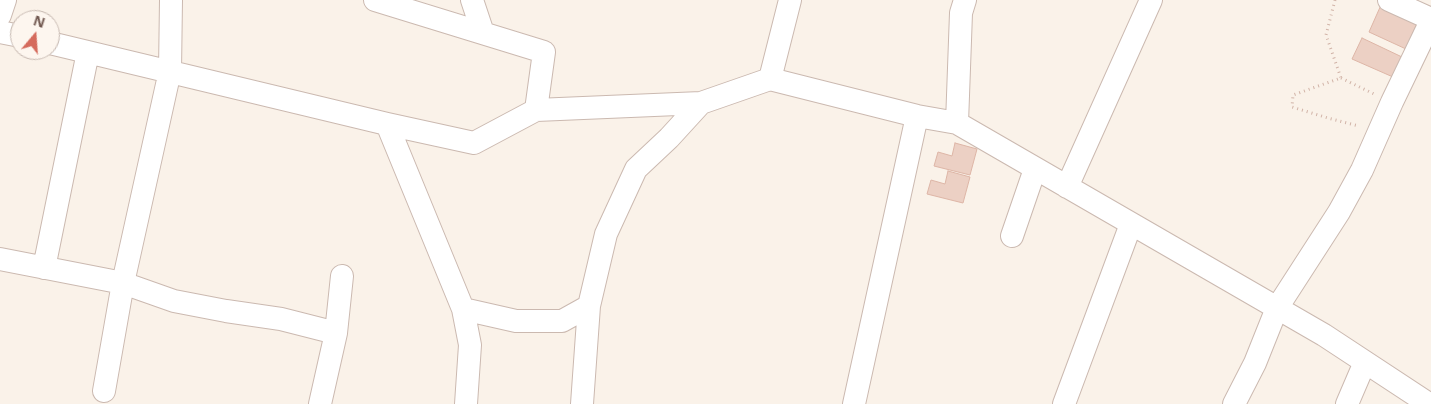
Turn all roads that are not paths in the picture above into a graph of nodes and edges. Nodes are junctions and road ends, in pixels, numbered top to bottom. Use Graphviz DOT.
graph roads {
  1 [pos="5,0"];
  2 [pos="171,0"];
  3 [pos="375,0"];
  4 [pos="472,0"];
  5 [pos="790,0"];
  6 [pos="964,0"];
  7 [pos="1151,0"];
  8 [pos="1389,0"];
  9 [pos="0,15"];
  10 [pos="1431,20"];
  11 [pos="483,34"];
  12 [pos="60,46"];
  13 [pos="88,52"];
  14 [pos="170,71"];
  15 [pos="770,79"];
  16 [pos="701,103"];
  17 [pos="536,110"];
  18 [pos="917,116"];
  19 [pos="957,123"];
  20 [pos="387,124"];
  21 [pos="1035,169"];
  22 [pos="1067,187"];
  23 [pos="1131,224"];
  24 [pos="1012,236"];
  25 [pos="0,259"];
  26 [pos="44,268"];
  27 [pos="342,276"];
  28 [pos="123,283"];
  29 [pos="589,306"];
  30 [pos="1277,308"];
  31 [pos="463,309"];
  32 [pos="336,333"];
  33 [pos="1365,362"];
  34 [pos="104,391"];
  35 [pos="320,404"];
  36 [pos="466,404"];
  37 [pos="582,404"];
  38 [pos="854,404"];
  39 [pos="1064,404"];
  40 [pos="1234,404"];
  41 [pos="1347,404"];
  42 [pos="1429,404"];
  1 -- 9 [label="street"];
  2 -- 14 [label="street"];
  3 -- 11 [label="street"];
  4 -- 11 [label="street"];
  5 -- 15 [label="street"];
  6 -- 19 [label="street"];
  7 -- 22 [label="street"];
  8 -- 10 [label="street"];
  10 -- 30 [label="street"];
  11 -- 17 [label="street"];
  12 -- 13 [label="street"];
  13 -- 14 [label="street"];
  13 -- 26 [label="street"];
  14 -- 20 [label="street"];
  14 -- 28 [label="street"];
  15 -- 16 [label="street"];
  15 -- 18 [label="street"];
  16 -- 17 [label="street"];
  16 -- 29 [label="street"];
  17 -- 20 [label="street"];
  18 -- 19 [label="street"];
  18 -- 38 [label="street"];
  19 -- 21 [label="street"];
  20 -- 31 [label="street"];
  21 -- 22 [label="street"];
  21 -- 24 [label="street"];
  22 -- 23 [label="street"];
  23 -- 30 [label="street"];
  23 -- 39 [label="street"];
  25 -- 26 [label="street"];
  26 -- 28 [label="street"];
  27 -- 32 [label="street"];
  28 -- 32 [label="street"];
  28 -- 34 [label="street"];
  29 -- 31 [label="street"];
  29 -- 37 [label="street"];
  30 -- 33 [label="street"];
  30 -- 40 [label="street"];
  31 -- 36 [label="street"];
  32 -- 35 [label="street"];
  33 -- 41 [label="street"];
  33 -- 42 [label="street"];
}
